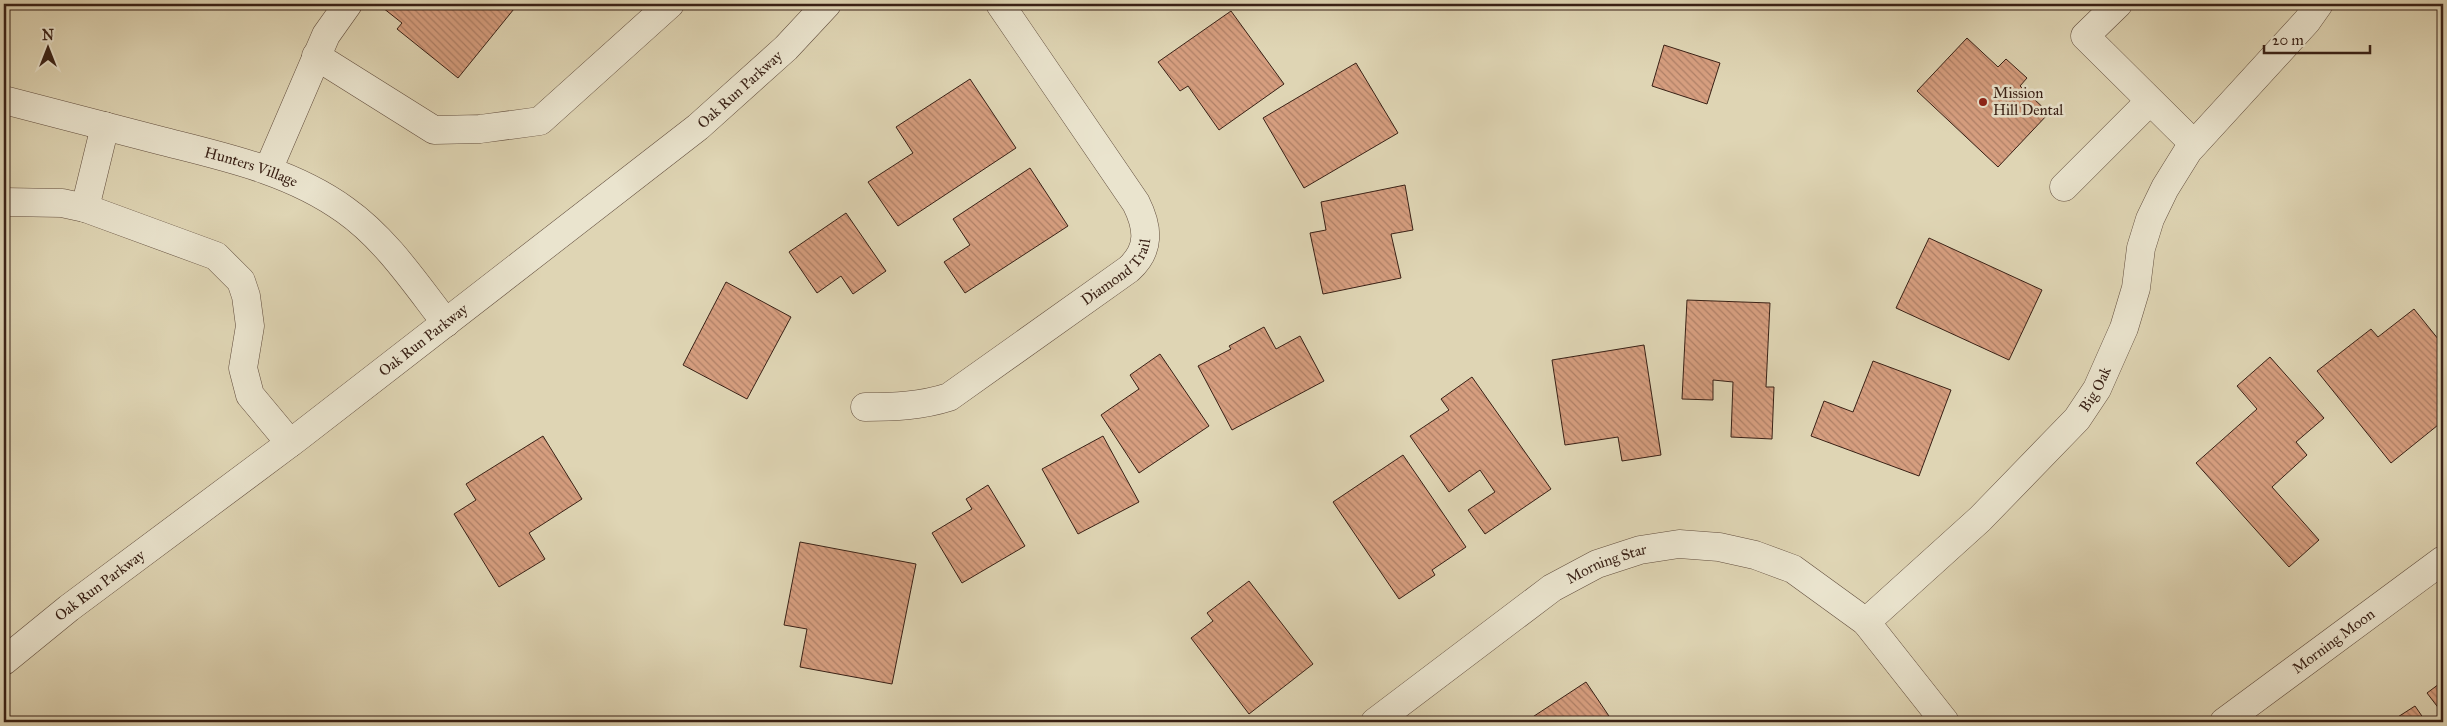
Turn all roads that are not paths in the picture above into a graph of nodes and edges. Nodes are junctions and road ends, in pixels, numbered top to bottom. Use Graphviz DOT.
graph roads {
  1 [pos="348,4"];
  2 [pos="670,4"];
  3 [pos="827,4"];
  4 [pos="1000,4"];
  5 [pos="2118,4"];
  6 [pos="2319,4"];
  7 [pos="316,56"];
  8 [pos="4,100"];
  9 [pos="2149,102"];
  10 [pos="105,126"];
  11 [pos="2194,144"];
  12 [pos="268,170"];
  13 [pos="2064,187"];
  14 [pos="4,202"];
  15 [pos="85,208"];
  16 [pos="446,323"];
  17 [pos="865,408"];
  18 [pos="290,443"];
  19 [pos="2443,560"];
  20 [pos="1866,622"];
  21 [pos="4,661"];
  22 [pos="1375,722"];
  23 [pos="1945,722"];
  24 [pos="2224,722"];
  1 -- 7 [label="street"];
  2 -- 7 [label="street"];
  3 -- 16 [label="street, Oak Run Parkway"];
  4 -- 17 [label="street, Diamond Trail"];
  5 -- 9 [label="street"];
  6 -- 11 [label="street, Big Oak"];
  7 -- 12 [label="street"];
  8 -- 10 [label="street, Hunters Village"];
  9 -- 11 [label="street"];
  9 -- 13 [label="street"];
  10 -- 12 [label="street, Hunters Village"];
  10 -- 15 [label="street"];
  11 -- 20 [label="street, Big Oak"];
  12 -- 16 [label="street, Hunters Village"];
  14 -- 15 [label="street"];
  15 -- 18 [label="street"];
  16 -- 18 [label="street, Oak Run Parkway"];
  18 -- 21 [label="street, Oak Run Parkway"];
  19 -- 24 [label="street, Morning Moon"];
  20 -- 22 [label="street, Morning Star"];
  20 -- 23 [label="street"];
}
